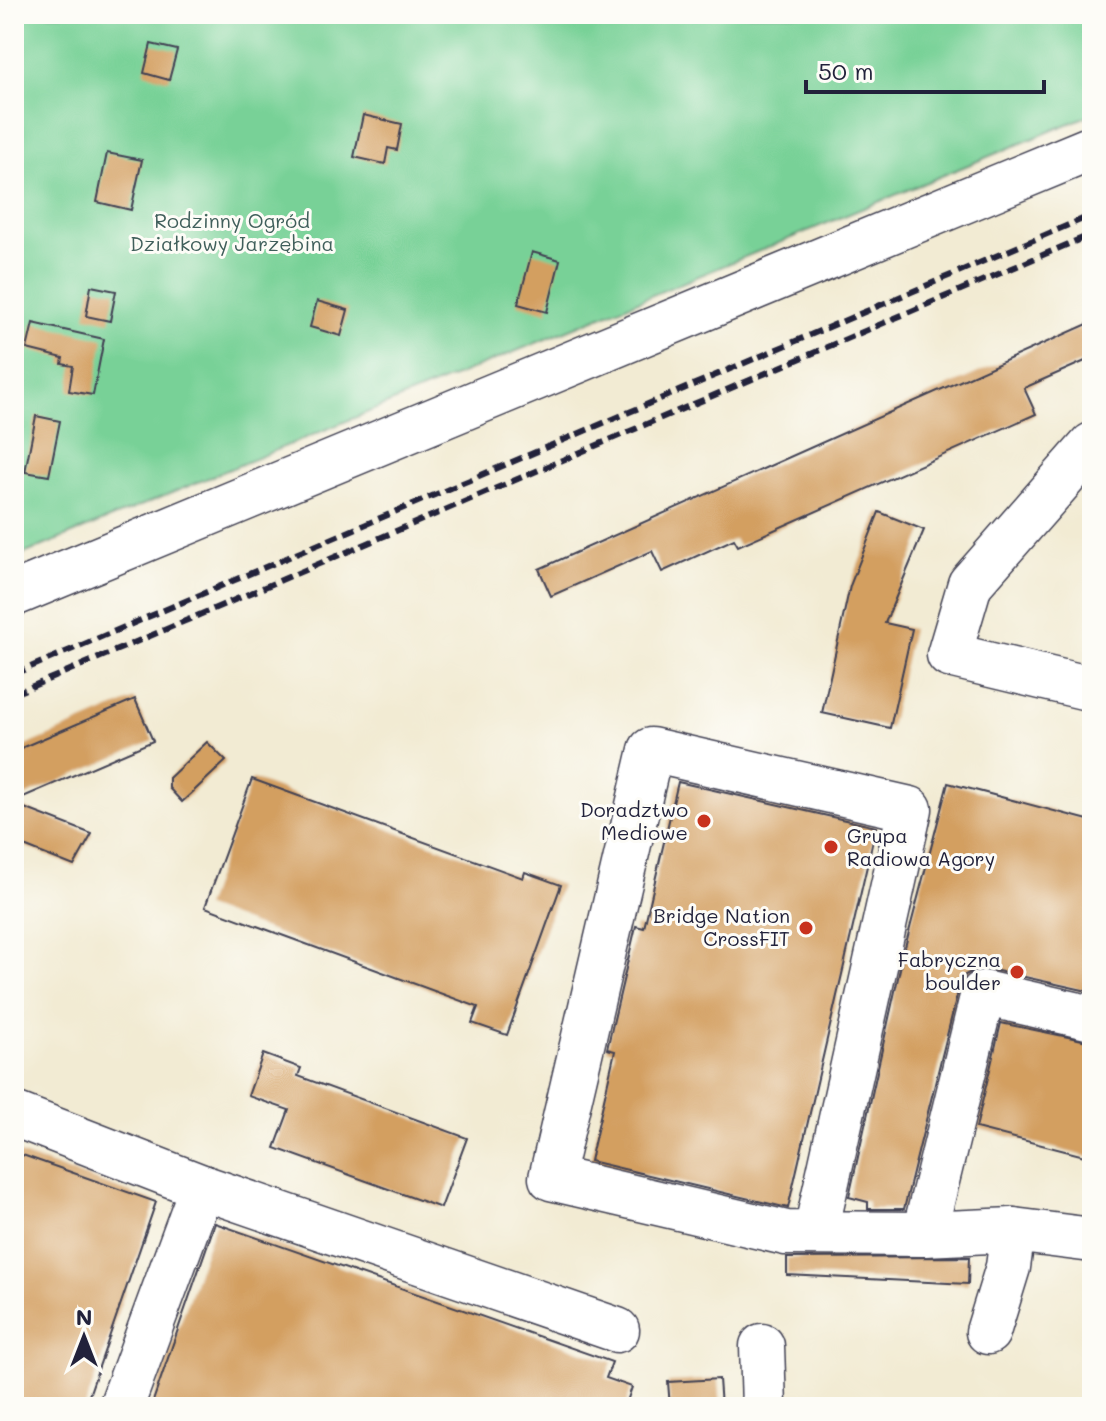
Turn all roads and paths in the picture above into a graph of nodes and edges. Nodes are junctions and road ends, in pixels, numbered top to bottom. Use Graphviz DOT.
graph roads {
  1 [pos="1092,148"];
  2 [pos="1092,445"];
  3 [pos="14,594"];
  4 [pos="1092,689"];
  5 [pos="1092,1018"];
  6 [pos="14,1114"];
  7 [pos="202,1187"];
  8 [pos="1013,1230"];
  9 [pos="816,1231"];
  10 [pos="924,1234"];
  11 [pos="1092,1240"];
  12 [pos="617,1330"];
  13 [pos="988,1332"];
  14 [pos="762,1346"];
  15 [pos="121,1407"];
  16 [pos="764,1407"];
  1 -- 3 [label="lane"];
  2 -- 4 [label="lane"];
  5 -- 10 [label="lane"];
  6 -- 7 [label="lane"];
  7 -- 12 [label="lane"];
  7 -- 15 [label="lane"];
  8 -- 10 [label="lane"];
  8 -- 11 [label="lane"];
  8 -- 13 [label="lane"];
  9 -- 9 [label="lane"];
  9 -- 10 [label="lane"];
  14 -- 16 [label="lane"];
}
